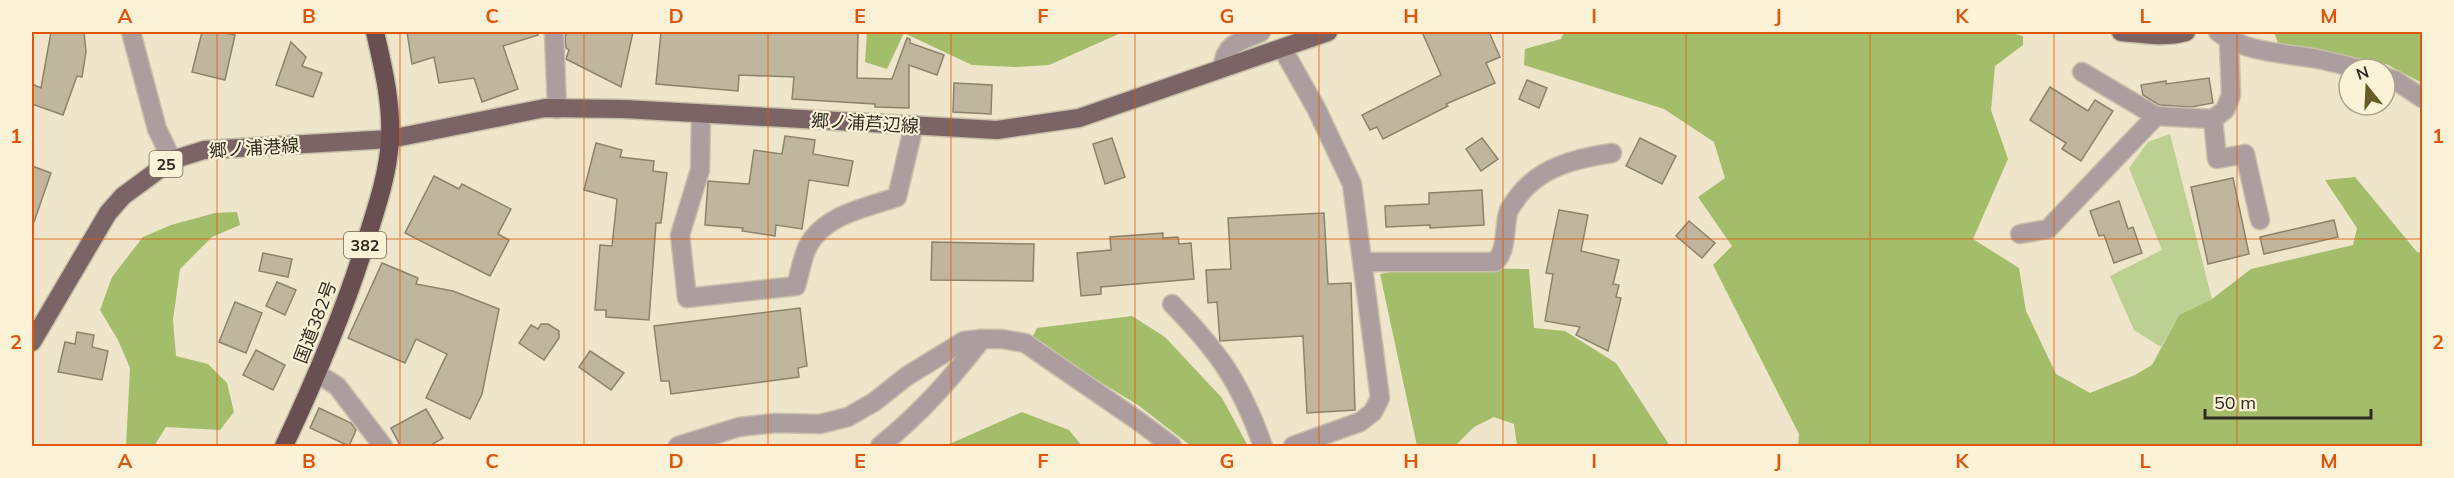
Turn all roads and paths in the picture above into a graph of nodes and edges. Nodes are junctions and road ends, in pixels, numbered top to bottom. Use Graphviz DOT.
graph roads {
  1 [pos="131,32"];
  2 [pos="375,32"];
  3 [pos="554,32"];
  4 [pos="1260,32"];
  5 [pos="1328,32"];
  6 [pos="2121,32"];
  7 [pos="2186,32"];
  8 [pos="2224,36"];
  9 [pos="1282,48"];
  10 [pos="2337,63"];
  11 [pos="1223,67"];
  12 [pos="2082,72"];
  13 [pos="2397,81"];
  14 [pos="2422,98"];
  15 [pos="557,109"];
  16 [pos="701,114"];
  17 [pos="2156,116"];
  18 [pos="2213,119"];
  19 [pos="914,125"];
  20 [pos="390,139"];
  21 [pos="1612,153"];
  22 [pos="172,160"];
  23 [pos="2260,220"];
  24 [pos="2020,234"];
  25 [pos="1363,261"];
  26 [pos="1172,304"];
  27 [pos="982,339"];
  28 [pos="32,342"];
  29 [pos="318,374"];
  30 [pos="284,447"];
  31 [pos="383,447"];
  32 [pos="678,447"];
  33 [pos="880,447"];
  34 [pos="1172,447"];
  35 [pos="1263,447"];
  36 [pos="1293,447"];
  1 -- 22 [label="street"];
  2 -- 20 [label="highway, 国道382号 / 382"];
  3 -- 15 [label="street"];
  4 -- 11 [label="street"];
  5 -- 9 [label="main road, 郷ノ浦芦辺線"];
  6 -- 7 [label="main road"];
  8 -- 10 [label="street"];
  8 -- 18 [label="street"];
  9 -- 11 [label="main road, 郷ノ浦芦辺線"];
  9 -- 25 [label="street"];
  11 -- 19 [label="main road, 郷ノ浦芦辺線"];
  12 -- 17 [label="street"];
  13 -- 14 [label="street"];
  15 -- 16 [label="main road, 郷ノ浦芦辺線"];
  15 -- 20 [label="main road, 郷ノ浦芦辺線"];
  16 -- 19 [label="main road, 郷ノ浦芦辺線"];
  16 -- 19 [label="street"];
  17 -- 18 [label="street"];
  17 -- 24 [label="street"];
  18 -- 23 [label="street"];
  20 -- 22 [label="main road, 郷ノ浦港線 / 25"];
  20 -- 29 [label="highway, 国道382号 / 382"];
  21 -- 25 [label="street"];
  22 -- 28 [label="main road, 郷ノ浦港線 / 25"];
  25 -- 36 [label="street"];
  26 -- 35 [label="street"];
  27 -- 32 [label="street"];
  27 -- 33 [label="street"];
  27 -- 34 [label="street"];
  29 -- 30 [label="highway, 国道382号 / 382"];
  29 -- 31 [label="street"];
}
